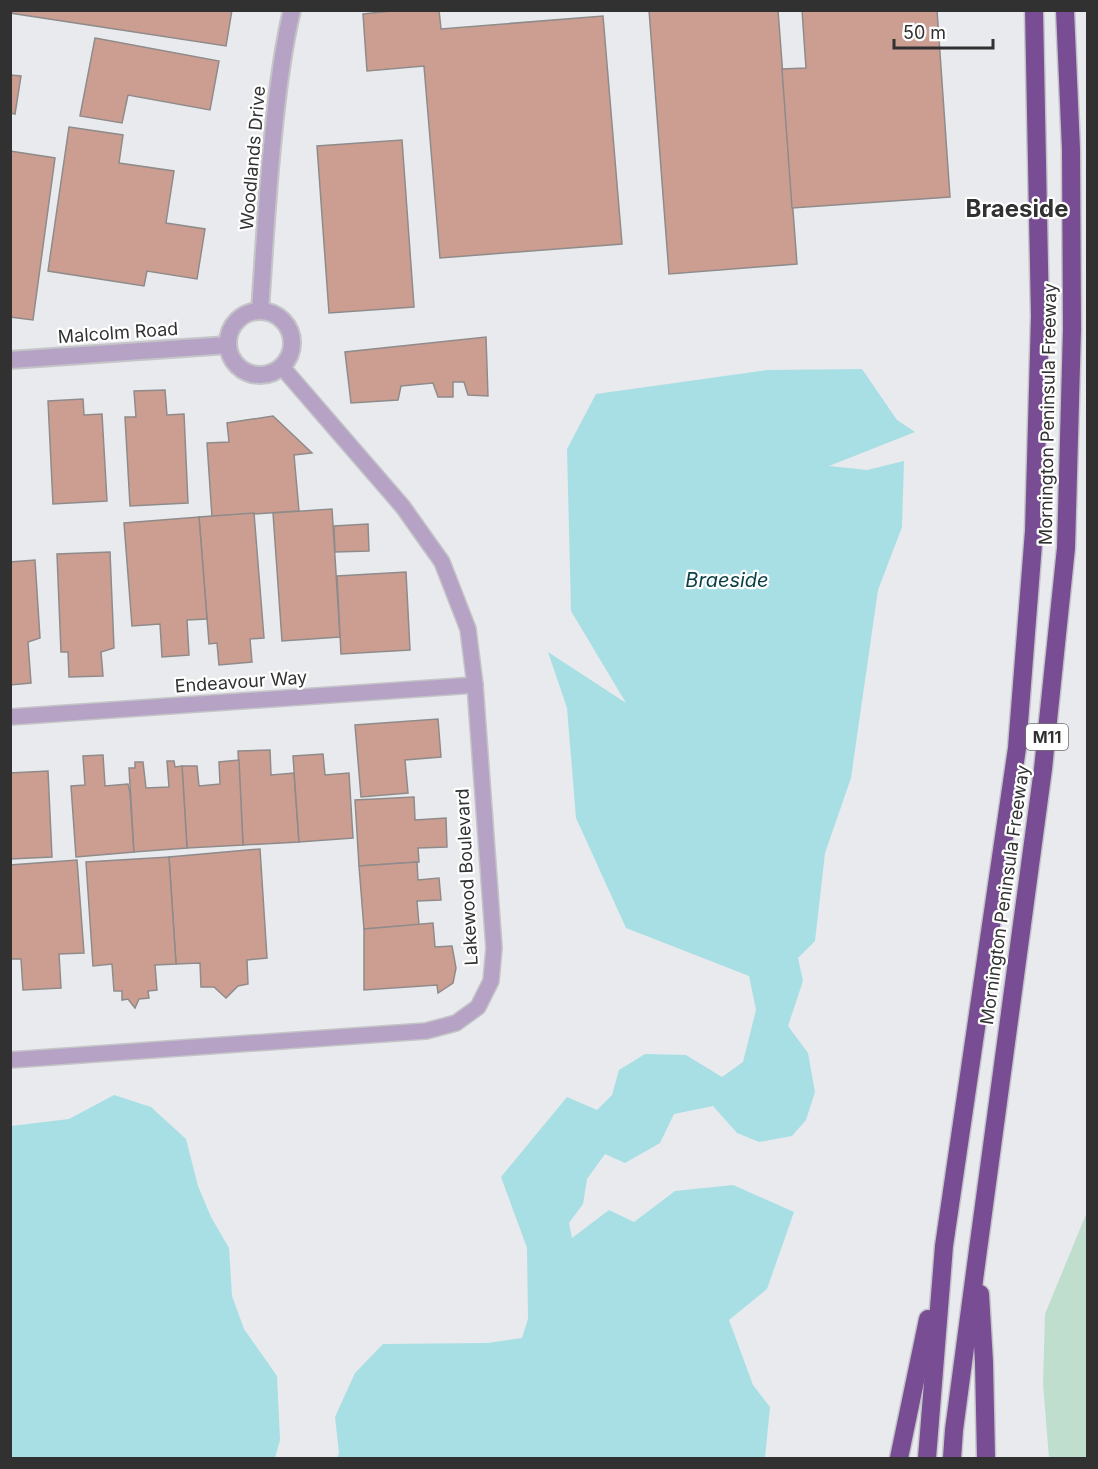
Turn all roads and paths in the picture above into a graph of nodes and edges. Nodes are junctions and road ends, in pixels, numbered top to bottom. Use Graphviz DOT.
graph roads {
  1 [pos="292,10"];
  2 [pos="1034,10"];
  3 [pos="1065,10"];
  4 [pos="260,311"];
  5 [pos="228,345"];
  6 [pos="10,360"];
  7 [pos="282,367"];
  8 [pos="474,685"];
  9 [pos="10,717"];
  10 [pos="10,1060"];
  11 [pos="944,1246"];
  12 [pos="978,1250"];
  13 [pos="899,1458"];
  14 [pos="927,1458"];
  15 [pos="952,1458"];
  16 [pos="986,1458"];
  1 -- 4 [label="street, Woodlands Drive"];
  2 -- 11 [label="highway, Mornington Peninsula Freeway / M11"];
  3 -- 12 [label="highway, Mornington Peninsula Freeway / M11"];
  4 -- 5 [label="street"];
  4 -- 7 [label="street"];
  5 -- 6 [label="street, Malcolm Road"];
  5 -- 7 [label="street"];
  7 -- 8 [label="street, Lakewood Boulevard"];
  8 -- 9 [label="street, Endeavour Way"];
  8 -- 10 [label="street, Lakewood Boulevard"];
  11 -- 13 [label="highway"];
  11 -- 14 [label="highway, Mornington Peninsula Freeway / M11"];
  12 -- 15 [label="highway, Mornington Peninsula Freeway / M11"];
  12 -- 16 [label="highway"];
}
